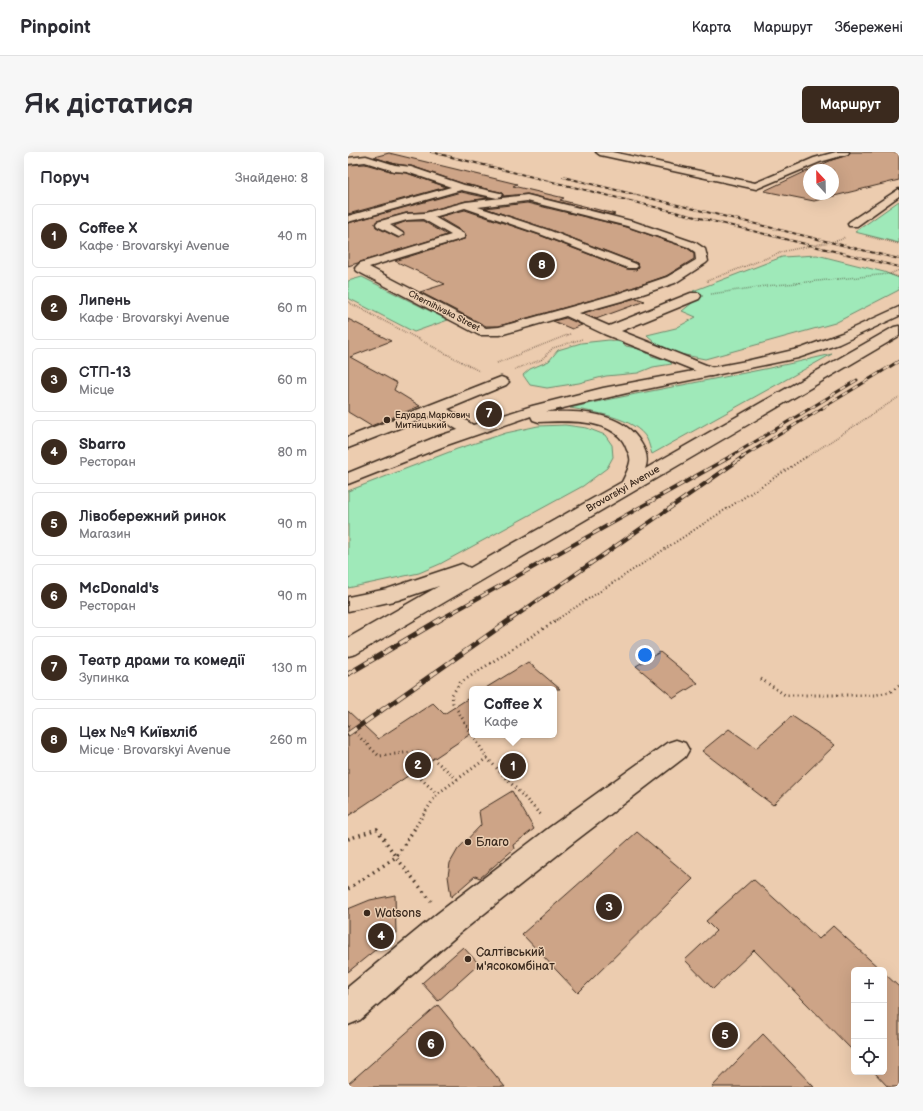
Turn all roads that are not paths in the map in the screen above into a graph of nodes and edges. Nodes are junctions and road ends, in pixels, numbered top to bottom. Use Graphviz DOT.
graph roads {
  1 [pos="600,152"];
  2 [pos="845,152"];
  3 [pos="348,162"];
  4 [pos="461,187"];
  5 [pos="899,192"];
  6 [pos="497,194"];
  7 [pos="466,206"];
  8 [pos="425,216"];
  9 [pos="599,216"];
  10 [pos="348,219"];
  11 [pos="579,222"];
  12 [pos="853,224"];
  13 [pos="558,228"];
  14 [pos="544,232"];
  15 [pos="399,234"];
  16 [pos="632,266"];
  17 [pos="694,296"];
  18 [pos="899,311"];
  19 [pos="567,312"];
  20 [pos="899,330"];
  21 [pos="609,331"];
  22 [pos="711,372"];
  23 [pos="506,376"];
  24 [pos="437,408"];
  25 [pos="499,420"];
  26 [pos="470,430"];
  27 [pos="348,443"];
  28 [pos="348,478"];
  29 [pos="630,485"];
  30 [pos="548,533"];
  31 [pos="348,604"];
  32 [pos="348,648"];
  33 [pos="676,750"];
  34 [pos="348,1008"];
  1 -- 2 [label="main road"];
  3 -- 4 [label="main road"];
  4 -- 6 [label="main road"];
  4 -- 10 [label="main road"];
  5 -- 12 [label="main road"];
  7 -- 8 [label="main road"];
  7 -- 9 [label="main road"];
  7 -- 14 [label="main road"];
  8 -- 15 [label="main road"];
  8 -- 19 [label="main road, Chernihivska Street"];
  9 -- 11 [label="main road"];
  9 -- 19 [label="main road"];
  13 -- 14 [label="main road"];
  14 -- 16 [label="main road"];
  17 -- 21 [label="main road"];
  18 -- 22 [label="main road"];
  19 -- 21 [label="main road"];
  20 -- 29 [label="main road, Brovarskyi Avenue"];
  21 -- 22 [label="main road"];
  22 -- 25 [label="main road"];
  23 -- 24 [label="main road"];
  24 -- 26 [label="main road"];
  24 -- 27 [label="main road"];
  25 -- 26 [label="main road"];
  25 -- 29 [label="main road"];
  26 -- 28 [label="main road"];
  29 -- 30 [label="main road, Brovarskyi Avenue"];
  30 -- 31 [label="main road"];
  30 -- 32 [label="main road, Brovarskyi Avenue"];
  33 -- 34 [label="main road"];
}
